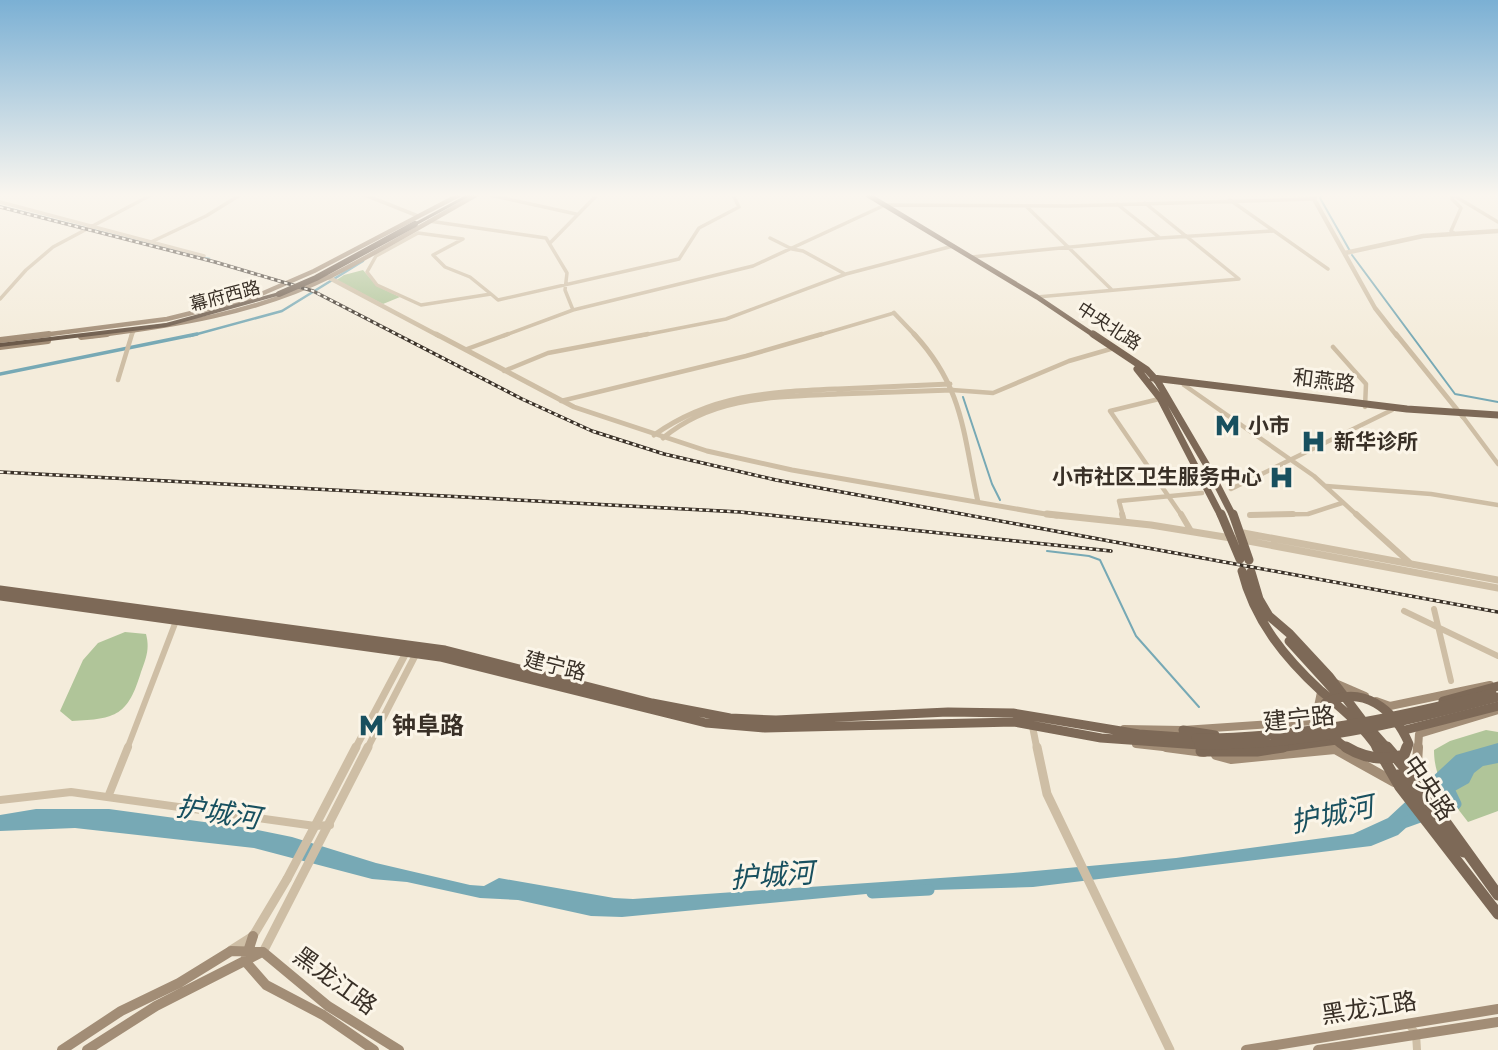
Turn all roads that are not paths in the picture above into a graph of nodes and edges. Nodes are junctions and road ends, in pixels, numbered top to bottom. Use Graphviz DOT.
graph roads {
  1 [pos="60,244"];
  2 [pos="159,244"];
  3 [pos="366,244"];
  4 [pos="377,244"];
  5 [pos="388,244"];
  6 [pos="399,244"];
  7 [pos="454,244"];
  8 [pos="551,244"];
  9 [pos="689,244"];
  10 [pos="781,244"];
  11 [pos="802,244"];
  12 [pos="948,244"];
  13 [pos="1065,244"];
  14 [pos="1099,244"];
  15 [pos="1196,244"];
  16 [pos="1292,244"];
  17 [pos="1340,244"];
  18 [pos="1386,244"];
  19 [pos="951,246"];
  20 [pos="1068,247"];
  21 [pos="791,249"];
  22 [pos="1345,253"];
  23 [pos="204,256"];
  24 [pos="972,257"];
  25 [pos="330,263"];
  26 [pos="345,268"];
  27 [pos="1328,269"];
  28 [pos="314,271"];
  29 [pos="846,274"];
  30 [pos="329,277"];
  31 [pos="565,286"];
  32 [pos="1111,289"];
  33 [pos="278,293"];
  34 [pos="491,294"];
  35 [pos="1037,297"];
  36 [pos="0,299"];
  37 [pos="573,310"];
  38 [pos="894,313"];
  39 [pos="185,315"];
  40 [pos="165,322"];
  41 [pos="154,326"];
  42 [pos="173,326"];
  43 [pos="86,330"];
  44 [pos="105,330"];
  45 [pos="134,331"];
  46 [pos="60,338"];
  47 [pos="0,344"];
  48 [pos="1333,347"];
  49 [pos="466,348"];
  50 [pos="1112,348"];
  51 [pos="504,370"];
  52 [pos="118,380"];
  53 [pos="1152,380"];
  54 [pos="1184,385"];
  55 [pos="951,387"];
  56 [pos="1159,399"];
  57 [pos="561,401"];
  58 [pos="1365,405"];
  59 [pos="1392,410"];
  60 [pos="1462,415"];
  61 [pos="1498,416"];
  62 [pos="680,421"];
  63 [pos="654,435"];
  64 [pos="663,438"];
  65 [pos="1293,460"];
  66 [pos="1498,464"];
  67 [pos="1326,486"];
  68 [pos="1231,489"];
  69 [pos="1202,493"];
  70 [pos="1171,496"];
  71 [pos="978,502"];
  72 [pos="1342,503"];
  73 [pos="1498,505"];
  74 [pos="1250,514"];
  75 [pos="1124,522"];
  76 [pos="1191,532"];
  77 [pos="1236,535"];
  78 [pos="1245,559"];
  79 [pos="1410,564"];
  80 [pos="1418,571"];
  81 [pos="1247,572"];
  82 [pos="1498,580"];
  83 [pos="1498,588"];
  84 [pos="0,590"];
  85 [pos="0,596"];
  86 [pos="1434,609"];
  87 [pos="1404,611"];
  88 [pos="1265,617"];
  89 [pos="176,618"];
  90 [pos="1440,627"];
  91 [pos="413,650"];
  92 [pos="1498,656"];
  93 [pos="1451,681"];
  94 [pos="1335,683"];
  95 [pos="1498,686"];
  96 [pos="1498,692"];
  97 [pos="1330,695"];
  98 [pos="1498,697"];
  99 [pos="1496,708"];
  100 [pos="1389,712"];
  101 [pos="1033,720"];
  102 [pos="1326,726"];
  103 [pos="1112,729"];
  104 [pos="1183,730"];
  105 [pos="1405,730"];
  106 [pos="1337,740"];
  107 [pos="1198,744"];
  108 [pos="1391,761"];
  109 [pos="1416,781"];
  110 [pos="1397,783"];
  111 [pos="108,797"];
  112 [pos="0,800"];
  113 [pos="330,825"];
  114 [pos="315,826"];
  115 [pos="1441,827"];
  116 [pos="1466,861"];
  117 [pos="1498,895"];
  118 [pos="1498,914"];
  119 [pos="253,936"];
  120 [pos="230,951"];
  121 [pos="263,952"];
  122 [pos="246,956"];
  123 [pos="1498,1010"];
  124 [pos="1498,1022"];
  125 [pos="1408,1023"];
  126 [pos="1416,1034"];
  127 [pos="62,1050"];
  128 [pos="87,1050"];
  129 [pos="374,1050"];
  130 [pos="399,1050"];
  131 [pos="1170,1050"];
  132 [pos="1246,1050"];
  133 [pos="1318,1050"];
  134 [pos="1417,1050"];
  1 -- 36 [label="street"];
  2 -- 23 [label="street"];
  3 -- 25 [label="main road, 幕府西路"];
  4 -- 33 [label="highway, 幕府西路, bridge"];
  5 -- 26 [label="main road, 幕府西路"];
  6 -- 34 [label="street"];
  7 -- 34 [label="street"];
  8 -- 31 [label="street"];
  9 -- 31 [label="street"];
  10 -- 21 [label="street"];
  11 -- 21 [label="street"];
  12 -- 19 [label="main road, 中央北路"];
  13 -- 20 [label="street"];
  14 -- 20 [label="street"];
  15 -- 32 [label="street"];
  16 -- 27 [label="street"];
  17 -- 22 [label="street"];
  18 -- 22 [label="street"];
  19 -- 24 [label="main road, 中央北路"];
  19 -- 29 [label="street"];
  19 -- 50 [label="main road, 中央北路"];
  20 -- 24 [label="street"];
  20 -- 32 [label="street"];
  21 -- 29 [label="street"];
  21 -- 37 [label="street"];
  21 -- 49 [label="street"];
  22 -- 60 [label="street"];
  24 -- 35 [label="main road, 中央北路"];
  25 -- 26 [label="street"];
  25 -- 28 [label="main road, 幕府西路"];
  26 -- 30 [label="main road, 幕府西路"];
  28 -- 30 [label="street"];
  28 -- 39 [label="main road, 幕府西路"];
  29 -- 51 [label="street"];
  30 -- 42 [label="main road, 幕府西路"];
  30 -- 49 [label="street"];
  31 -- 34 [label="street"];
  31 -- 37 [label="street"];
  32 -- 35 [label="street"];
  33 -- 40 [label="highway, 幕府西路"];
  33 -- 41 [label="highway, 幕府西路"];
  35 -- 50 [label="main road, 中央北路"];
  37 -- 49 [label="street"];
  38 -- 55 [label="street"];
  38 -- 57 [label="street"];
  39 -- 40 [label="highway"];
  39 -- 43 [label="main road, 幕府西路"];
  40 -- 44 [label="highway, 幕府西路"];
  41 -- 42 [label="highway"];
  41 -- 46 [label="highway, 幕府西路"];
  42 -- 45 [label="main road, 幕府西路"];
  43 -- 44 [label="highway"];
  43 -- 47 [label="main road, 幕府西路"];
  44 -- 46 [label="highway, 幕府西路"];
  45 -- 46 [label="main road, 幕府西路"];
  45 -- 52 [label="street"];
  46 -- 47 [label="highway, 幕府西路"];
  48 -- 58 [label="street"];
  49 -- 51 [label="street"];
  50 -- 53 [label="main road, 中央北路"];
  50 -- 55 [label="street"];
  51 -- 57 [label="street"];
  53 -- 54 [label="main road, 和燕路"];
  53 -- 56 [label="main road, 中央北路"];
  53 -- 58 [label="main road, 和燕路"];
  53 -- 77 [label="main road, 中央北路"];
  54 -- 58 [label="main road, 和燕路"];
  54 -- 65 [label="street"];
  55 -- 62 [label="street"];
  55 -- 71 [label="street"];
  56 -- 70 [label="street"];
  56 -- 77 [label="main road, 中央北路"];
  57 -- 63 [label="street"];
  58 -- 59 [label="main road, 和燕路"];
  58 -- 60 [label="main road, 和燕路"];
  59 -- 60 [label="main road, 和燕路"];
  59 -- 65 [label="street"];
  60 -- 61 [label="main road, 和燕路"];
  60 -- 66 [label="street"];
  62 -- 63 [label="street"];
  62 -- 64 [label="street"];
  63 -- 64 [label="street"];
  64 -- 71 [label="street"];
  65 -- 67 [label="street"];
  65 -- 68 [label="street"];
  67 -- 72 [label="street"];
  67 -- 73 [label="street"];
  69 -- 70 [label="street"];
  70 -- 75 [label="street"];
  70 -- 76 [label="street"];
  71 -- 75 [label="street"];
  72 -- 74 [label="street"];
  72 -- 79 [label="street"];
  75 -- 76 [label="street"];
  76 -- 77 [label="street"];
  77 -- 78 [label="main road, 中央北路"];
  77 -- 79 [label="street"];
  77 -- 80 [label="street"];
  79 -- 80 [label="street"];
  79 -- 82 [label="street"];
  80 -- 83 [label="street"];
  81 -- 88 [label="main road"];
  84 -- 89 [label="main road, 建宁路"];
  85 -- 89 [label="main road, 建宁路"];
  86 -- 90 [label="street"];
  87 -- 90 [label="street"];
  88 -- 94 [label="main road"];
  88 -- 97 [label="main road"];
  88 -- 97 [label="main road"];
  89 -- 91 [label="main road, 建宁路"];
  89 -- 111 [label="street"];
  90 -- 92 [label="street"];
  90 -- 93 [label="street"];
  91 -- 101 [label="main road, 建宁路"];
  91 -- 113 [label="street"];
  91 -- 114 [label="street"];
  94 -- 95 [label="main road"];
  94 -- 109 [label="main road, 中央路"];
  95 -- 100 [label="main road, bridge"];
  96 -- 107 [label="main road, 建宁路, bridge"];
  97 -- 100 [label="main road, bridge"];
  97 -- 102 [label="main road, bridge"];
  97 -- 104 [label="main road"];
  97 -- 110 [label="main road, 中央路"];
  98 -- 107 [label="main road, 建宁路, bridge"];
  99 -- 105 [label="main road"];
  99 -- 109 [label="main road"];
  100 -- 105 [label="main road, bridge"];
  101 -- 103 [label="main road, 建宁路"];
  101 -- 107 [label="main road, 建宁路"];
  101 -- 131 [label="street"];
  102 -- 104 [label="main road, bridge"];
  102 -- 106 [label="main road, bridge"];
  103 -- 104 [label="main road"];
  103 -- 107 [label="main road, 建宁路"];
  105 -- 108 [label="main road, bridge"];
  106 -- 107 [label="main road"];
  106 -- 108 [label="main road, bridge"];
  107 -- 110 [label="main road"];
  108 -- 115 [label="main road"];
  109 -- 115 [label="main road, 中央路"];
  110 -- 115 [label="main road, 中央路"];
  111 -- 112 [label="street"];
  111 -- 114 [label="street"];
  113 -- 114 [label="street"];
  113 -- 121 [label="street"];
  114 -- 119 [label="street, bridge"];
  115 -- 116 [label="main road, 中央路"];
  115 -- 116 [label="main road, 中央路"];
  116 -- 117 [label="main road, 中央路"];
  116 -- 118 [label="main road, 中央路"];
  119 -- 120 [label="street"];
  119 -- 122 [label="main road"];
  120 -- 122 [label="main road"];
  120 -- 127 [label="main road"];
  121 -- 122 [label="main road"];
  121 -- 130 [label="main road, 黑龙江路"];
  122 -- 128 [label="main road"];
  122 -- 129 [label="main road, 黑龙江路"];
  123 -- 125 [label="main road, 黑龙江路"];
  124 -- 126 [label="main road, 黑龙江路"];
  125 -- 126 [label="street"];
  125 -- 132 [label="main road, 黑龙江路"];
  126 -- 133 [label="main road, 黑龙江路"];
  126 -- 134 [label="street"];
}
